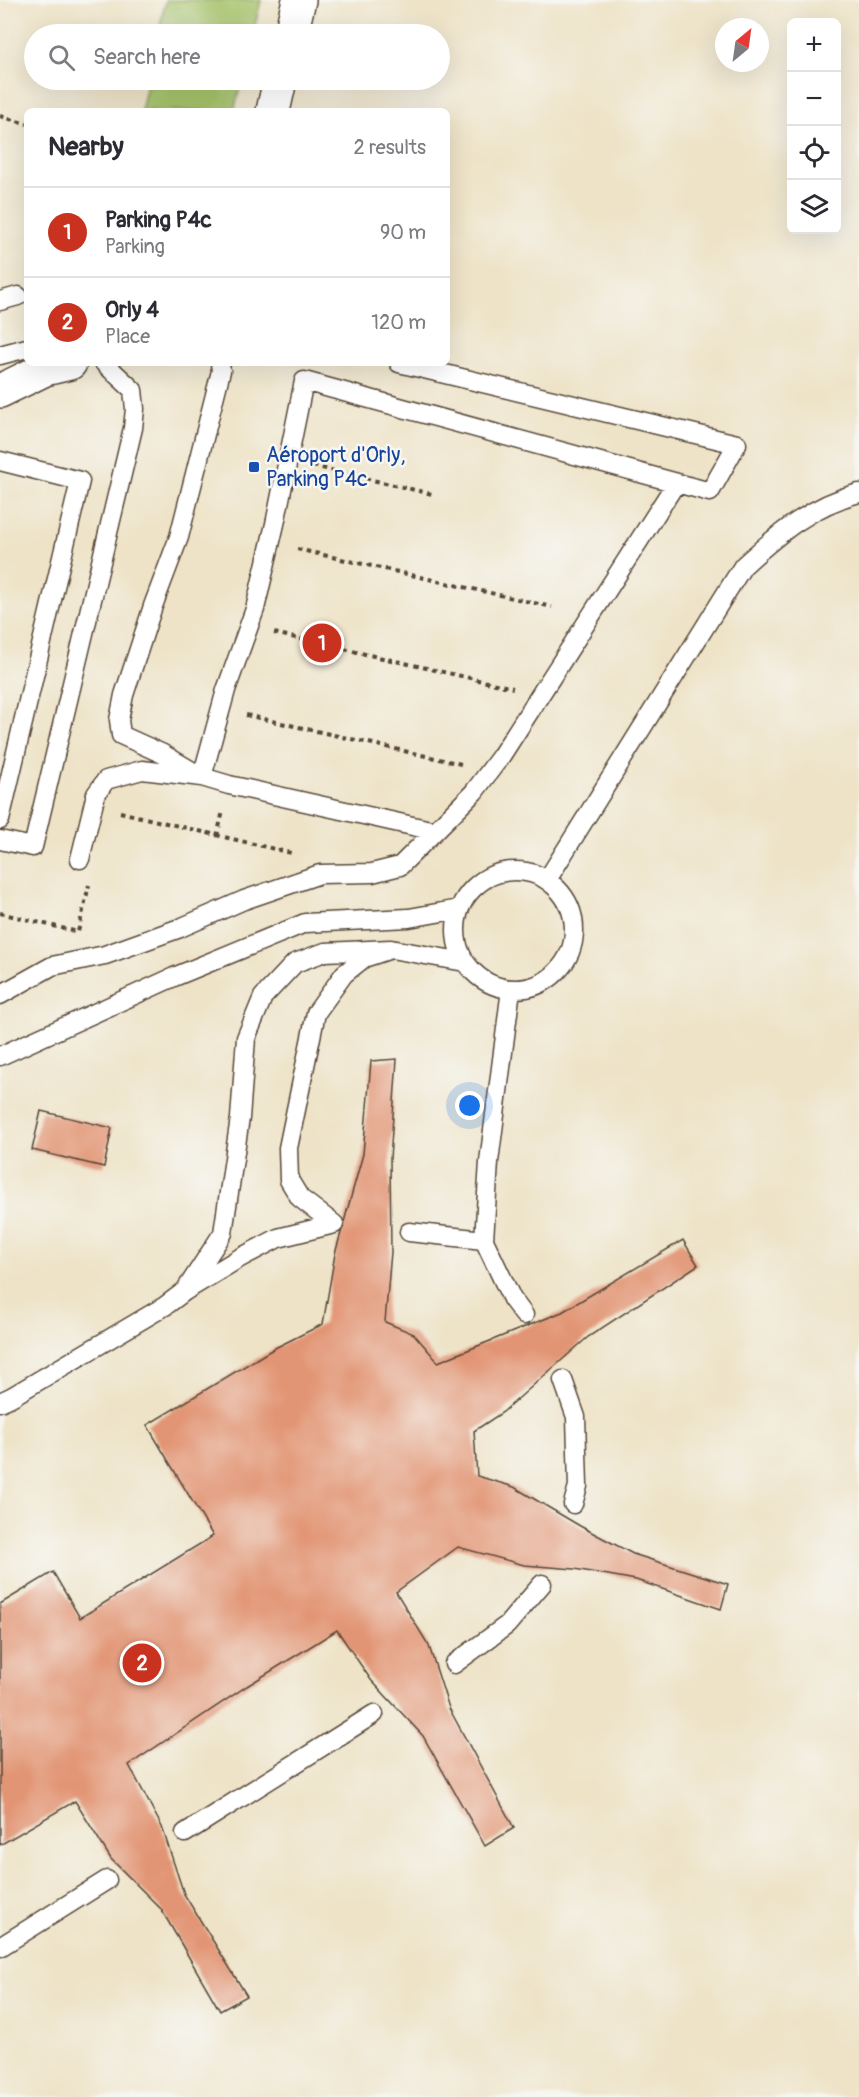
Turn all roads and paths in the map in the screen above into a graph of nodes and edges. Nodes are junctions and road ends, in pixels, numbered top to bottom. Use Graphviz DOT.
graph roads {
  1 [pos="299,0"];
  2 [pos="293,24"];
  3 [pos="278,90"];
  4 [pos="274,108"];
  5 [pos="0,116"];
  6 [pos="24,123"];
  7 [pos="18,296"];
  8 [pos="0,301"];
  9 [pos="24,349"];
  10 [pos="0,355"];
  11 [pos="58,366"];
  12 [pos="107,366"];
  13 [pos="220,366"];
  14 [pos="412,366"];
  15 [pos="0,390"];
  16 [pos="0,461"];
  17 [pos="304,464"];
  18 [pos="676,483"];
  19 [pos="432,494"];
  20 [pos="859,494"];
  21 [pos="297,548"];
  22 [pos="552,607"];
  23 [pos="265,631"];
  24 [pos="520,689"];
  25 [pos="248,706"];
  26 [pos="245,715"];
  27 [pos="243,724"];
  28 [pos="470,766"];
  29 [pos="202,777"];
  30 [pos="229,785"];
  31 [pos="93,805"];
  32 [pos="0,820"];
  33 [pos="435,831"];
  34 [pos="218,836"];
  35 [pos="0,840"];
  36 [pos="299,855"];
  37 [pos="80,859"];
  38 [pos="91,874"];
  39 [pos="546,880"];
  40 [pos="459,909"];
  41 [pos="0,914"];
  42 [pos="391,949"];
  43 [pos="465,962"];
  44 [pos="511,989"];
  45 [pos="0,995"];
  46 [pos="0,1056"];
  47 [pos="410,1232"];
  48 [pos="484,1240"];
  49 [pos="185,1291"];
  50 [pos="524,1315"];
  51 [pos="563,1380"];
  52 [pos="0,1402"];
  53 [pos="573,1504"];
  54 [pos="542,1584"];
  55 [pos="454,1664"];
  56 [pos="374,1714"];
  57 [pos="184,1833"];
  58 [pos="107,1881"];
  59 [pos="0,1947"];
  1 -- 2 [label="street"];
  3 -- 4 [label="street"];
  5 -- 6 [label="path"];
  7 -- 8 [label="lane"];
  9 -- 10 [label="lane"];
  11 -- 15 [label="street"];
  12 -- 35 [label="lane"];
  13 -- 29 [label="lane"];
  14 -- 18 [label="lane"];
  16 -- 32 [label="lane"];
  17 -- 19 [label="path"];
  18 -- 29 [label="lane"];
  18 -- 33 [label="lane"];
  20 -- 39 [label="lane"];
  21 -- 22 [label="path"];
  23 -- 24 [label="path"];
  25 -- 26 [label="path"];
  26 -- 27 [label="path"];
  26 -- 28 [label="path"];
  29 -- 30 [label="lane"];
  29 -- 31 [label="lane"];
  30 -- 33 [label="lane"];
  30 -- 34 [label="path"];
  31 -- 34 [label="path"];
  31 -- 37 [label="lane"];
  33 -- 45 [label="lane"];
  34 -- 36 [label="path"];
  38 -- 41 [label="path"];
  39 -- 40 [label="lane"];
  39 -- 44 [label="lane"];
  40 -- 43 [label="lane"];
  40 -- 46 [label="lane"];
  42 -- 43 [label="lane"];
  42 -- 49 [label="lane"];
  42 -- 49 [label="lane"];
  43 -- 44 [label="lane"];
  44 -- 48 [label="lane"];
  47 -- 48 [label="lane"];
  48 -- 50 [label="lane"];
  49 -- 52 [label="lane"];
  51 -- 53 [label="lane"];
  54 -- 55 [label="lane"];
  56 -- 57 [label="lane"];
  58 -- 59 [label="lane"];
}
